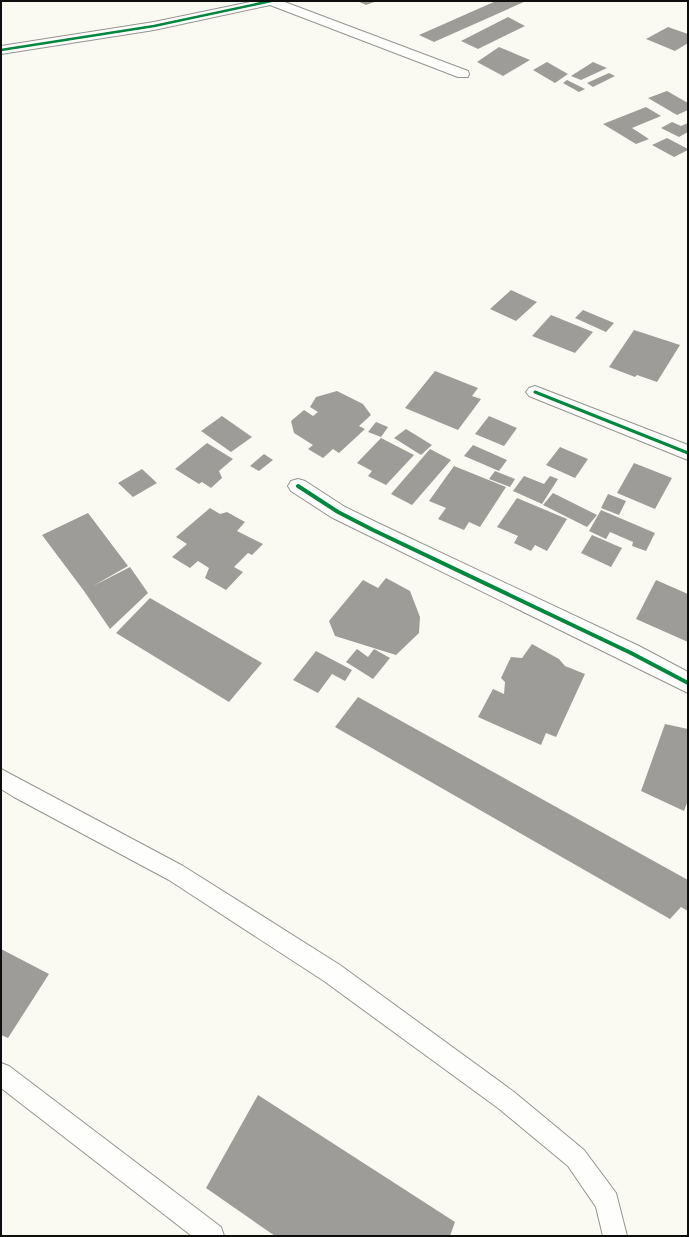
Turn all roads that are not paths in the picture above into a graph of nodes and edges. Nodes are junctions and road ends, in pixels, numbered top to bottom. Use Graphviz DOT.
graph roads {
  1 [pos="271,1"];
  2 [pos="1,50"];
  3 [pos="463,74"];
  4 [pos="535,392"];
  5 [pos="688,453"];
  6 [pos="298,486"];
  7 [pos="688,682"];
  8 [pos="1,778"];
  9 [pos="1,1074"];
  10 [pos="212,1236"];
  11 [pos="615,1236"];
  1 -- 2 [label="street"];
  1 -- 3 [label="street"];
  4 -- 5 [label="street"];
  6 -- 7 [label="street"];
  8 -- 11 [label="lane"];
  9 -- 10 [label="lane"];
}
